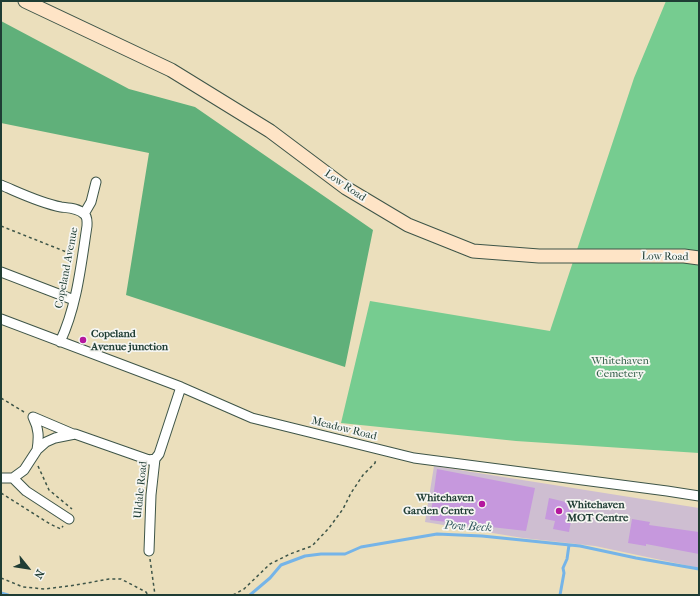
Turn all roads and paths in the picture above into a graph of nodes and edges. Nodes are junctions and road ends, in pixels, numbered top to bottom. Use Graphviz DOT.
graph roads {
  1 [pos="25,1"];
  2 [pos="96,182"];
  3 [pos="1,185"];
  4 [pos="84,214"];
  5 [pos="1,226"];
  6 [pos="82,258"];
  7 [pos="699,258"];
  8 [pos="1,272"];
  9 [pos="74,300"];
  10 [pos="1,319"];
  11 [pos="60,342"];
  12 [pos="181,387"];
  13 [pos="1,398"];
  14 [pos="33,417"];
  15 [pos="75,434"];
  16 [pos="379,449"];
  17 [pos="35,453"];
  18 [pos="155,459"];
  19 [pos="1,478"];
  20 [pos="13,478"];
  21 [pos="1,493"];
  22 [pos="699,496"];
  23 [pos="69,518"];
  24 [pos="149,552"];
  25 [pos="1,578"];
  26 [pos="148,595"];
  27 [pos="155,595"];
  28 [pos="233,595"];
  1 -- 7 [label="main road, Low Road"];
  2 -- 4 [label="street"];
  3 -- 4 [label="street, Copeland Avenue"];
  4 -- 6 [label="street, Copeland Avenue"];
  5 -- 6 [label="path"];
  6 -- 9 [label="street, Copeland Avenue"];
  8 -- 9 [label="street"];
  9 -- 11 [label="street, Copeland Avenue"];
  10 -- 11 [label="street, Meadow Road"];
  11 -- 12 [label="street, Meadow Road"];
  12 -- 16 [label="street, Meadow Road"];
  12 -- 18 [label="street, Uldale Road"];
  13 -- 14 [label="path"];
  14 -- 15 [label="street"];
  14 -- 17 [label="street"];
  15 -- 17 [label="street"];
  15 -- 18 [label="street"];
  16 -- 22 [label="street, Meadow Road"];
  16 -- 28 [label="path"];
  17 -- 20 [label="street"];
  17 -- 23 [label="path"];
  18 -- 24 [label="street, Uldale Road"];
  19 -- 20 [label="street"];
  20 -- 23 [label="street"];
  21 -- 23 [label="path"];
  24 -- 27 [label="path"];
  25 -- 26 [label="path"];
}
